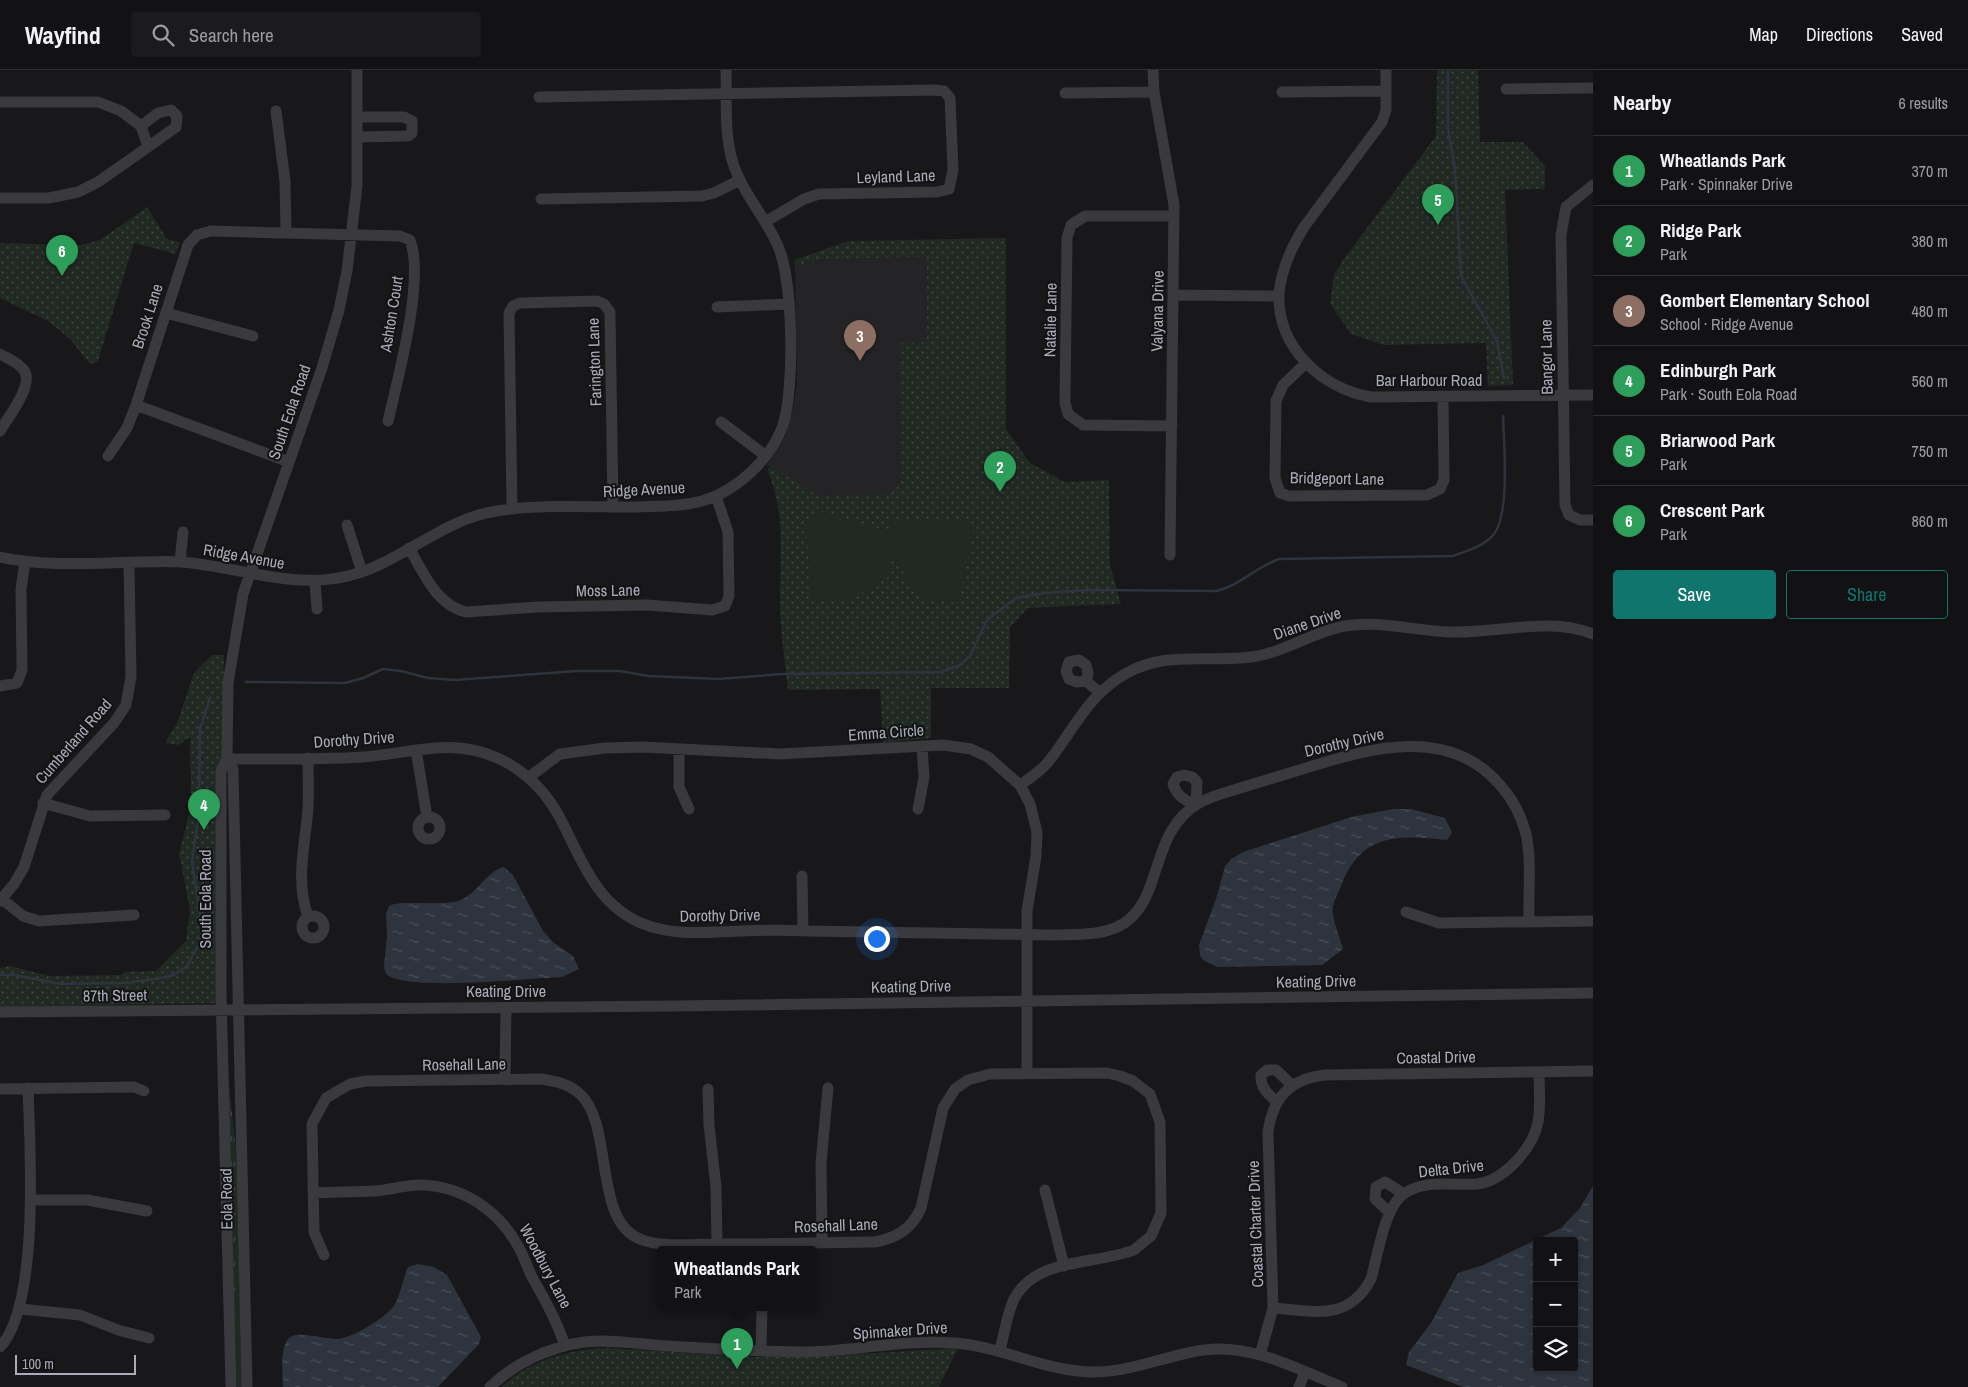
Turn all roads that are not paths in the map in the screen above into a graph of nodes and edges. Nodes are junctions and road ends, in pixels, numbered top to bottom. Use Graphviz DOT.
graph roads {
  1 [pos="357,70"];
  2 [pos="726,70"];
  3 [pos="1153,70"];
  4 [pos="1386,70"];
  5 [pos="1593,88"];
  6 [pos="1506,89"];
  7 [pos="1386,91"];
  8 [pos="1154,92"];
  9 [pos="1282,92"];
  10 [pos="1065,93"];
  11 [pos="726,94"];
  12 [pos="539,97"];
  13 [pos="0,102"];
  14 [pos="276,111"];
  15 [pos="357,117"];
  16 [pos="141,126"];
  17 [pos="358,137"];
  18 [pos="148,147"];
  19 [pos="740,180"];
  20 [pos="1593,185"];
  21 [pos="0,198"];
  22 [pos="541,199"];
  23 [pos="1174,216"];
  24 [pos="765,222"];
  25 [pos="286,233"];
  26 [pos="353,235"];
  27 [pos="1174,295"];
  28 [pos="1279,296"];
  29 [pos="789,304"];
  30 [pos="717,307"];
  31 [pos="166,314"];
  32 [pos="253,336"];
  33 [pos="0,354"];
  34 [pos="1306,363"];
  35 [pos="1563,395"];
  36 [pos="1593,395"];
  37 [pos="1443,396"];
  38 [pos="136,405"];
  39 [pos="388,421"];
  40 [pos="721,422"];
  41 [pos="1172,426"];
  42 [pos="0,431"];
  43 [pos="108,456"];
  44 [pos="766,456"];
  45 [pos="289,462"];
  46 [pos="716,496"];
  47 [pos="613,507"];
  48 [pos="512,508"];
  49 [pos="1593,520"];
  50 [pos="347,525"];
  51 [pos="183,532"];
  52 [pos="409,548"];
  53 [pos="1170,555"];
  54 [pos="0,557"];
  55 [pos="25,562"];
  56 [pos="180,562"];
  57 [pos="129,563"];
  58 [pos="362,572"];
  59 [pos="250,574"];
  60 [pos="315,581"];
  61 [pos="317,609"];
  62 [pos="1593,634"];
  63 [pos="1086,681"];
  64 [pos="0,686"];
  65 [pos="1098,692"];
  66 [pos="922,746"];
  67 [pos="679,749"];
  68 [pos="416,750"];
  69 [pos="308,758"];
  70 [pos="227,759"];
  71 [pos="529,777"];
  72 [pos="1020,785"];
  73 [pos="43,803"];
  74 [pos="689,809"];
  75 [pos="918,810"];
  76 [pos="165,815"];
  77 [pos="427,817"];
  78 [pos="802,876"];
  79 [pos="1,900"];
  80 [pos="1406,912"];
  81 [pos="134,915"];
  82 [pos="308,917"];
  83 [pos="1593,921"];
  84 [pos="1529,922"];
  85 [pos="803,931"];
  86 [pos="1027,934"];
  87 [pos="1593,993"];
  88 [pos="1027,1001"];
  89 [pos="506,1007"];
  90 [pos="230,1009"];
  91 [pos="0,1012"];
  92 [pos="1593,1071"];
  93 [pos="1539,1072"];
  94 [pos="1027,1073"];
  95 [pos="505,1080"];
  96 [pos="28,1088"];
  97 [pos="828,1088"];
  98 [pos="0,1089"];
  99 [pos="708,1089"];
  100 [pos="144,1092"];
  101 [pos="1284,1093"];
  102 [pos="1045,1190"];
  103 [pos="313,1193"];
  104 [pos="1404,1194"];
  105 [pos="31,1200"];
  106 [pos="147,1211"];
  107 [pos="1390,1212"];
  108 [pos="822,1243"];
  109 [pos="717,1244"];
  110 [pos="747,1246"];
  111 [pos="777,1246"];
  112 [pos="324,1255"];
  113 [pos="1064,1266"];
  114 [pos="1273,1308"];
  115 [pos="20,1309"];
  116 [pos="762,1311"];
  117 [pos="149,1338"];
  118 [pos="565,1346"];
  119 [pos="0,1347"];
  120 [pos="761,1351"];
  121 [pos="1000,1351"];
  122 [pos="1260,1356"];
  123 [pos="1305,1372"];
  124 [pos="231,1387"];
  125 [pos="247,1387"];
  126 [pos="490,1387"];
  127 [pos="1300,1387"];
  128 [pos="1342,1387"];
  1 -- 15 [label="street, South Eola Road"];
  2 -- 11 [label="street, Ridge Avenue"];
  3 -- 8 [label="street, Valyana Drive"];
  4 -- 7 [label="street, Bar Harbour Road"];
  5 -- 6 [label="street"];
  7 -- 9 [label="street"];
  7 -- 28 [label="street, Bar Harbour Road"];
  8 -- 10 [label="street"];
  8 -- 23 [label="street, Valyana Drive"];
  11 -- 12 [label="street, Leyland Lane"];
  11 -- 19 [label="street, Ridge Avenue"];
  11 -- 24 [label="street, Leyland Lane"];
  13 -- 16 [label="street"];
  14 -- 25 [label="street"];
  15 -- 17 [label="street, South Eola Road"];
  15 -- 17 [label="street"];
  16 -- 18 [label="street"];
  16 -- 18 [label="street"];
  17 -- 26 [label="street, South Eola Road"];
  18 -- 21 [label="street"];
  19 -- 22 [label="street"];
  19 -- 24 [label="street, Ridge Avenue"];
  20 -- 35 [label="street, Bangor Lane"];
  23 -- 27 [label="street, Valyana Drive"];
  23 -- 41 [label="street, Natalie Lane"];
  24 -- 29 [label="street, Ridge Avenue"];
  25 -- 26 [label="street, Brook Lane"];
  25 -- 31 [label="street, Brook Lane"];
  26 -- 39 [label="street, Ashton Court"];
  26 -- 45 [label="street, South Eola Road"];
  27 -- 28 [label="street"];
  27 -- 41 [label="street, Valyana Drive"];
  28 -- 34 [label="street, Bar Harbour Road"];
  29 -- 30 [label="street"];
  29 -- 44 [label="street, Ridge Avenue"];
  31 -- 32 [label="street"];
  31 -- 38 [label="street, Brook Lane"];
  33 -- 42 [label="street"];
  34 -- 37 [label="street, Bar Harbour Road"];
  34 -- 37 [label="street, Bridgeport Lane"];
  35 -- 36 [label="street, Bar Harbour Road"];
  35 -- 37 [label="street, Bar Harbour Road"];
  35 -- 49 [label="street, Bangor Lane"];
  38 -- 43 [label="street, Brook Lane"];
  38 -- 45 [label="street"];
  40 -- 44 [label="street"];
  41 -- 53 [label="street, Valyana Drive"];
  44 -- 46 [label="street, Ridge Avenue"];
  45 -- 59 [label="street, South Eola Road"];
  46 -- 47 [label="street, Ridge Avenue"];
  46 -- 52 [label="street, Moss Lane"];
  47 -- 48 [label="street, Ridge Avenue"];
  47 -- 48 [label="street, Farington Lane"];
  48 -- 52 [label="street, Ridge Avenue"];
  50 -- 58 [label="street"];
  51 -- 56 [label="street, Ridge Avenue"];
  52 -- 58 [label="street, Ridge Avenue"];
  54 -- 55 [label="street, Ridge Avenue"];
  55 -- 57 [label="street, Ridge Avenue"];
  55 -- 64 [label="street"];
  56 -- 57 [label="street, Ridge Avenue"];
  56 -- 59 [label="street, Ridge Avenue"];
  57 -- 73 [label="street, Cumberland Road"];
  58 -- 60 [label="street, Ridge Avenue"];
  59 -- 60 [label="street, Ridge Avenue"];
  59 -- 70 [label="street, South Eola Road"];
  60 -- 61 [label="street"];
  62 -- 65 [label="street, Diane Drive"];
  63 -- 65 [label="street"];
  65 -- 72 [label="street, Diane Drive"];
  66 -- 67 [label="street, Emma Circle"];
  66 -- 72 [label="street, Emma Circle"];
  66 -- 75 [label="street"];
  67 -- 71 [label="street, Emma Circle"];
  67 -- 74 [label="street"];
  68 -- 69 [label="street, Dorothy Drive"];
  68 -- 71 [label="street, Dorothy Drive"];
  68 -- 77 [label="street"];
  69 -- 70 [label="street, Dorothy Drive"];
  69 -- 82 [label="street"];
  70 -- 90 [label="street, South Eola Road"];
  70 -- 90 [label="street, South Eola Road"];
  71 -- 85 [label="street, Dorothy Drive"];
  72 -- 86 [label="street, Emma Circle"];
  73 -- 76 [label="street"];
  73 -- 79 [label="street, Cumberland Road"];
  78 -- 85 [label="street"];
  79 -- 81 [label="street"];
  80 -- 84 [label="street"];
  83 -- 84 [label="street"];
  84 -- 86 [label="street, Dorothy Drive"];
  85 -- 86 [label="street, Dorothy Drive"];
  86 -- 88 [label="street, Emma Circle"];
  87 -- 88 [label="street, Keating Drive"];
  88 -- 89 [label="street, Keating Drive"];
  88 -- 94 [label="street, Emma Circle"];
  89 -- 90 [label="street, Keating Drive"];
  89 -- 95 [label="street"];
  90 -- 91 [label="street, 87th Street"];
  90 -- 124 [label="street, Eola Road"];
  90 -- 125 [label="street, Eola Road"];
  92 -- 93 [label="street, Coastal Drive"];
  93 -- 101 [label="street, Coastal Drive"];
  93 -- 104 [label="street, Delta Drive"];
  94 -- 108 [label="street, Rosehall Lane"];
  94 -- 113 [label="street, Rosehall Lane"];
  95 -- 103 [label="street, Rosehall Lane"];
  95 -- 109 [label="street, Rosehall Lane"];
  96 -- 98 [label="street"];
  96 -- 100 [label="street"];
  96 -- 105 [label="street"];
  97 -- 108 [label="street"];
  99 -- 109 [label="street"];
  101 -- 114 [label="street, Coastal Charter Drive"];
  102 -- 113 [label="street"];
  103 -- 112 [label="street, Rosehall Lane"];
  103 -- 118 [label="street, Woodbury Lane"];
  104 -- 107 [label="street, Delta Drive"];
  104 -- 107 [label="street"];
  105 -- 106 [label="street"];
  105 -- 115 [label="street"];
  107 -- 114 [label="street, Delta Drive"];
  108 -- 111 [label="street, Rosehall Lane"];
  109 -- 110 [label="street, Rosehall Lane"];
  113 -- 121 [label="street, Rosehall Lane"];
  114 -- 122 [label="street, Coastal Charter Drive"];
  115 -- 117 [label="street"];
  115 -- 119 [label="street"];
  116 -- 120 [label="street"];
  118 -- 120 [label="street, Spinnaker Drive"];
  118 -- 126 [label="street, Spinnaker Drive"];
  120 -- 121 [label="street, Spinnaker Drive"];
  121 -- 122 [label="street, Spinnaker Drive"];
  122 -- 123 [label="street, Spinnaker Drive"];
  123 -- 127 [label="street"];
  123 -- 128 [label="street, Spinnaker Drive"];
}
